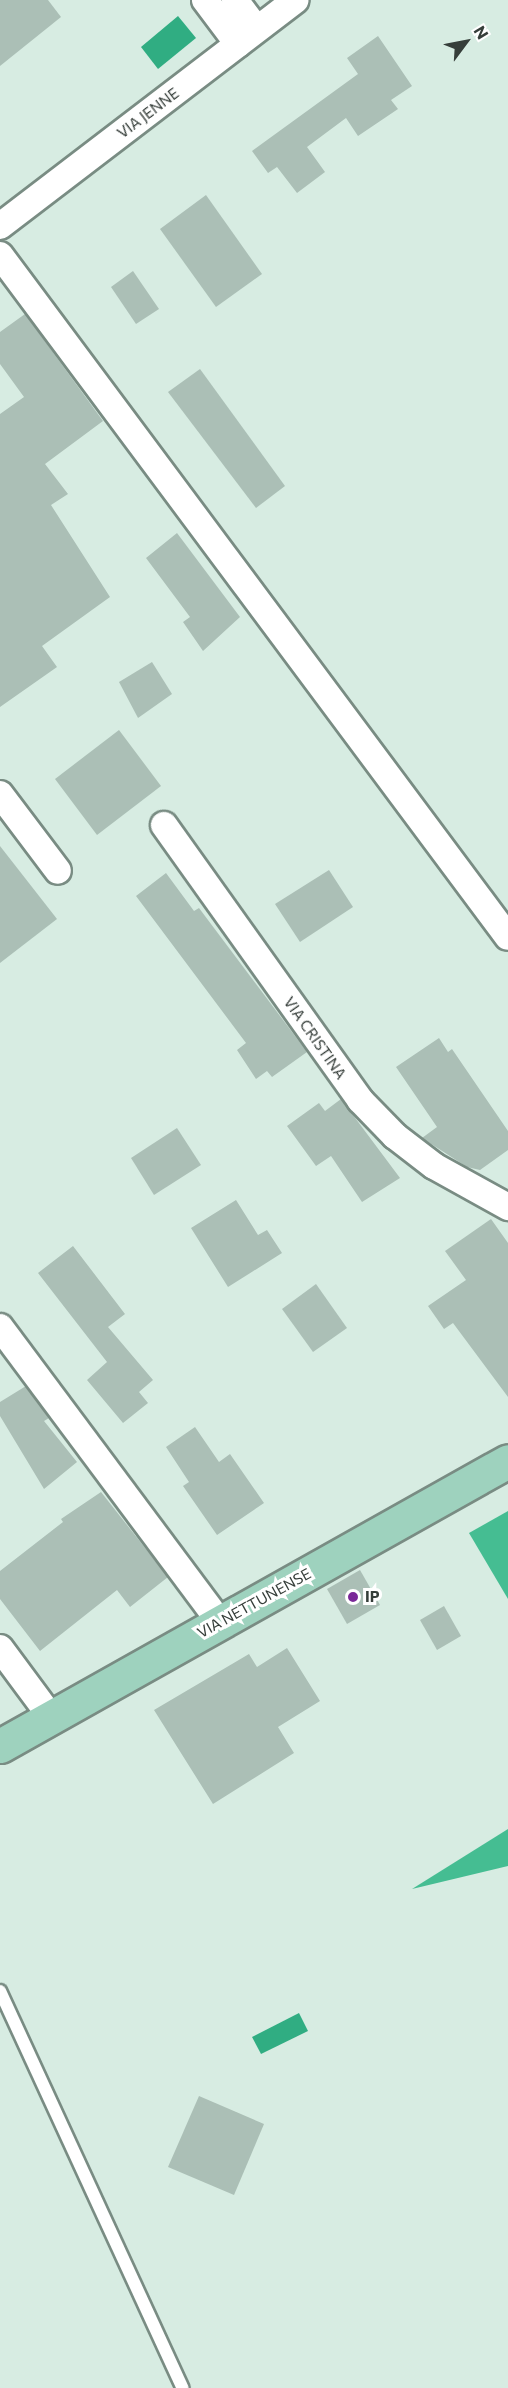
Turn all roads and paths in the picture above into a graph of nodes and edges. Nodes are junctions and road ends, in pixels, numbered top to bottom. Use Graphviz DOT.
graph roads {
  1 [pos="205,0"];
  2 [pos="235,0"];
  3 [pos="296,0"];
  4 [pos="248,37"];
  5 [pos="0,226"];
  6 [pos="0,255"];
  7 [pos="0,794"];
  8 [pos="164,825"];
  9 [pos="58,871"];
  10 [pos="508,937"];
  11 [pos="508,1207"];
  12 [pos="0,1327"];
  13 [pos="508,1461"];
  14 [pos="220,1622"];
  15 [pos="0,1648"];
  16 [pos="51,1717"];
  17 [pos="0,1746"];
  18 [pos="0,1991"];
  19 [pos="183,2388"];
  1 -- 4 [label="street"];
  2 -- 4 [label="street"];
  3 -- 4 [label="street, VIA JENNE"];
  4 -- 5 [label="street, VIA JENNE"];
  6 -- 10 [label="street"];
  7 -- 9 [label="street"];
  8 -- 11 [label="street, VIA CRISTINA"];
  12 -- 14 [label="street"];
  13 -- 14 [label="main road, VIA NETTUNENSE"];
  14 -- 16 [label="main road, VIA NETTUNENSE"];
  15 -- 16 [label="street"];
  16 -- 17 [label="main road, VIA NETTUNENSE"];
  18 -- 19 [label="lane"];
}
